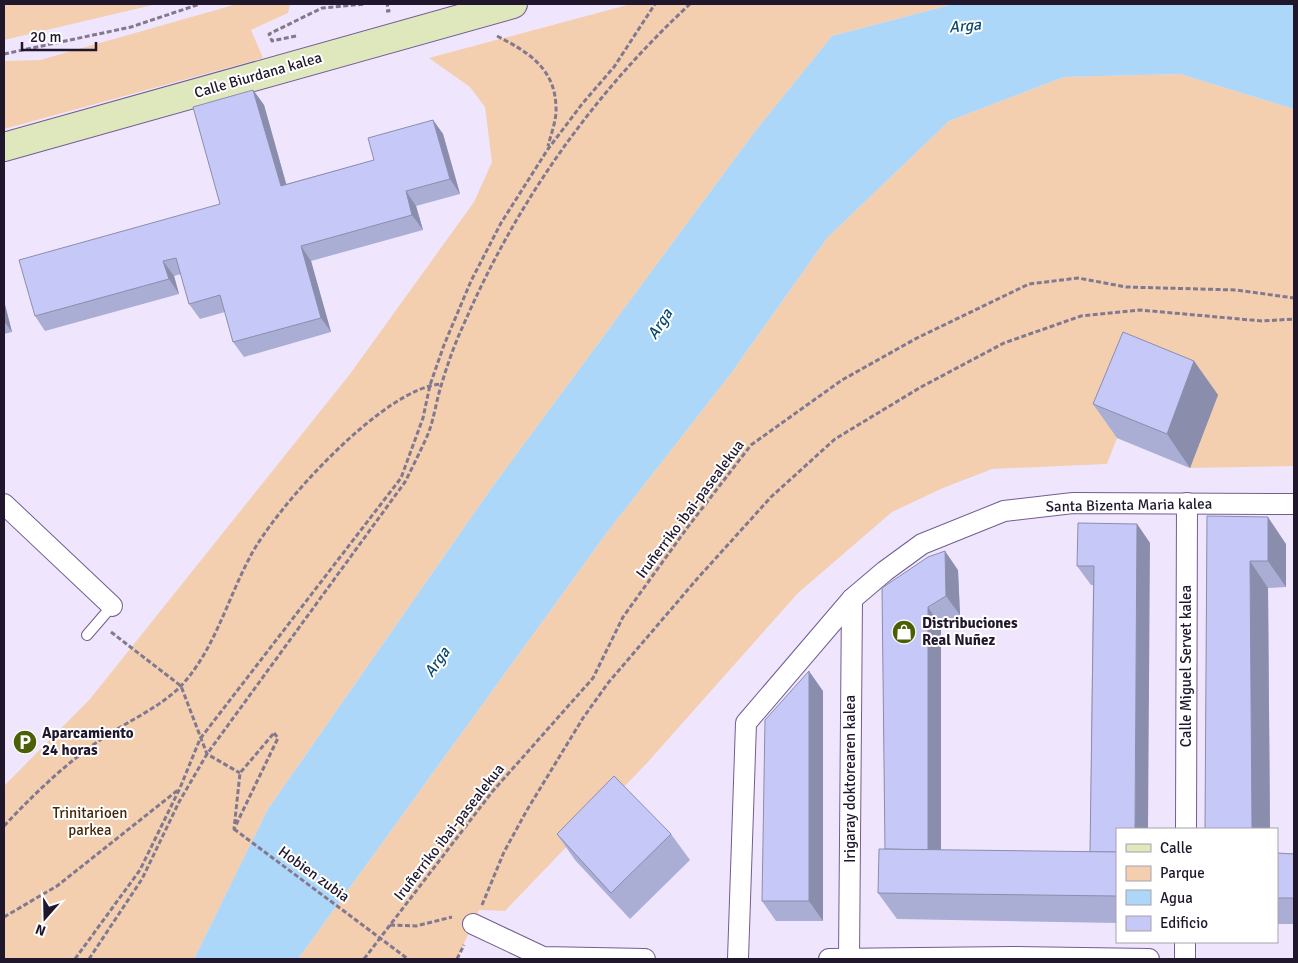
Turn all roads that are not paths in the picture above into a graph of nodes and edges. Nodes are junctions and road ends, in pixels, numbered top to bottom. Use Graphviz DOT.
graph roads {
  1 [pos="513,4"];
  2 [pos="4,147"];
  3 [pos="1187,503"];
  4 [pos="4,504"];
  5 [pos="1294,504"];
  6 [pos="852,599"];
  7 [pos="112,606"];
  8 [pos="86,635"];
  9 [pos="1186,828"];
  10 [pos="476,917"];
  11 [pos="1185,943"];
  12 [pos="645,959"];
  13 [pos="738,959"];
  14 [pos="829,959"];
  15 [pos="849,959"];
  16 [pos="1149,959"];
  17 [pos="1185,959"];
  1 -- 2 [label="street, Calle Biurdana kalea"];
  3 -- 5 [label="street, Santa Bizenta Maria kalea"];
  3 -- 6 [label="street, Santa Bizenta Maria kalea"];
  3 -- 9 [label="street, Calle Miguel Servet kalea"];
  4 -- 7 [label="street"];
  6 -- 13 [label="street, Santa Bizenta Maria kalea"];
  6 -- 15 [label="street, Irigaray doktorearen kalea"];
  7 -- 8 [label="lane"];
  10 -- 12 [label="street"];
  11 -- 17 [label="street"];
  14 -- 15 [label="street"];
  15 -- 16 [label="street"];
}
